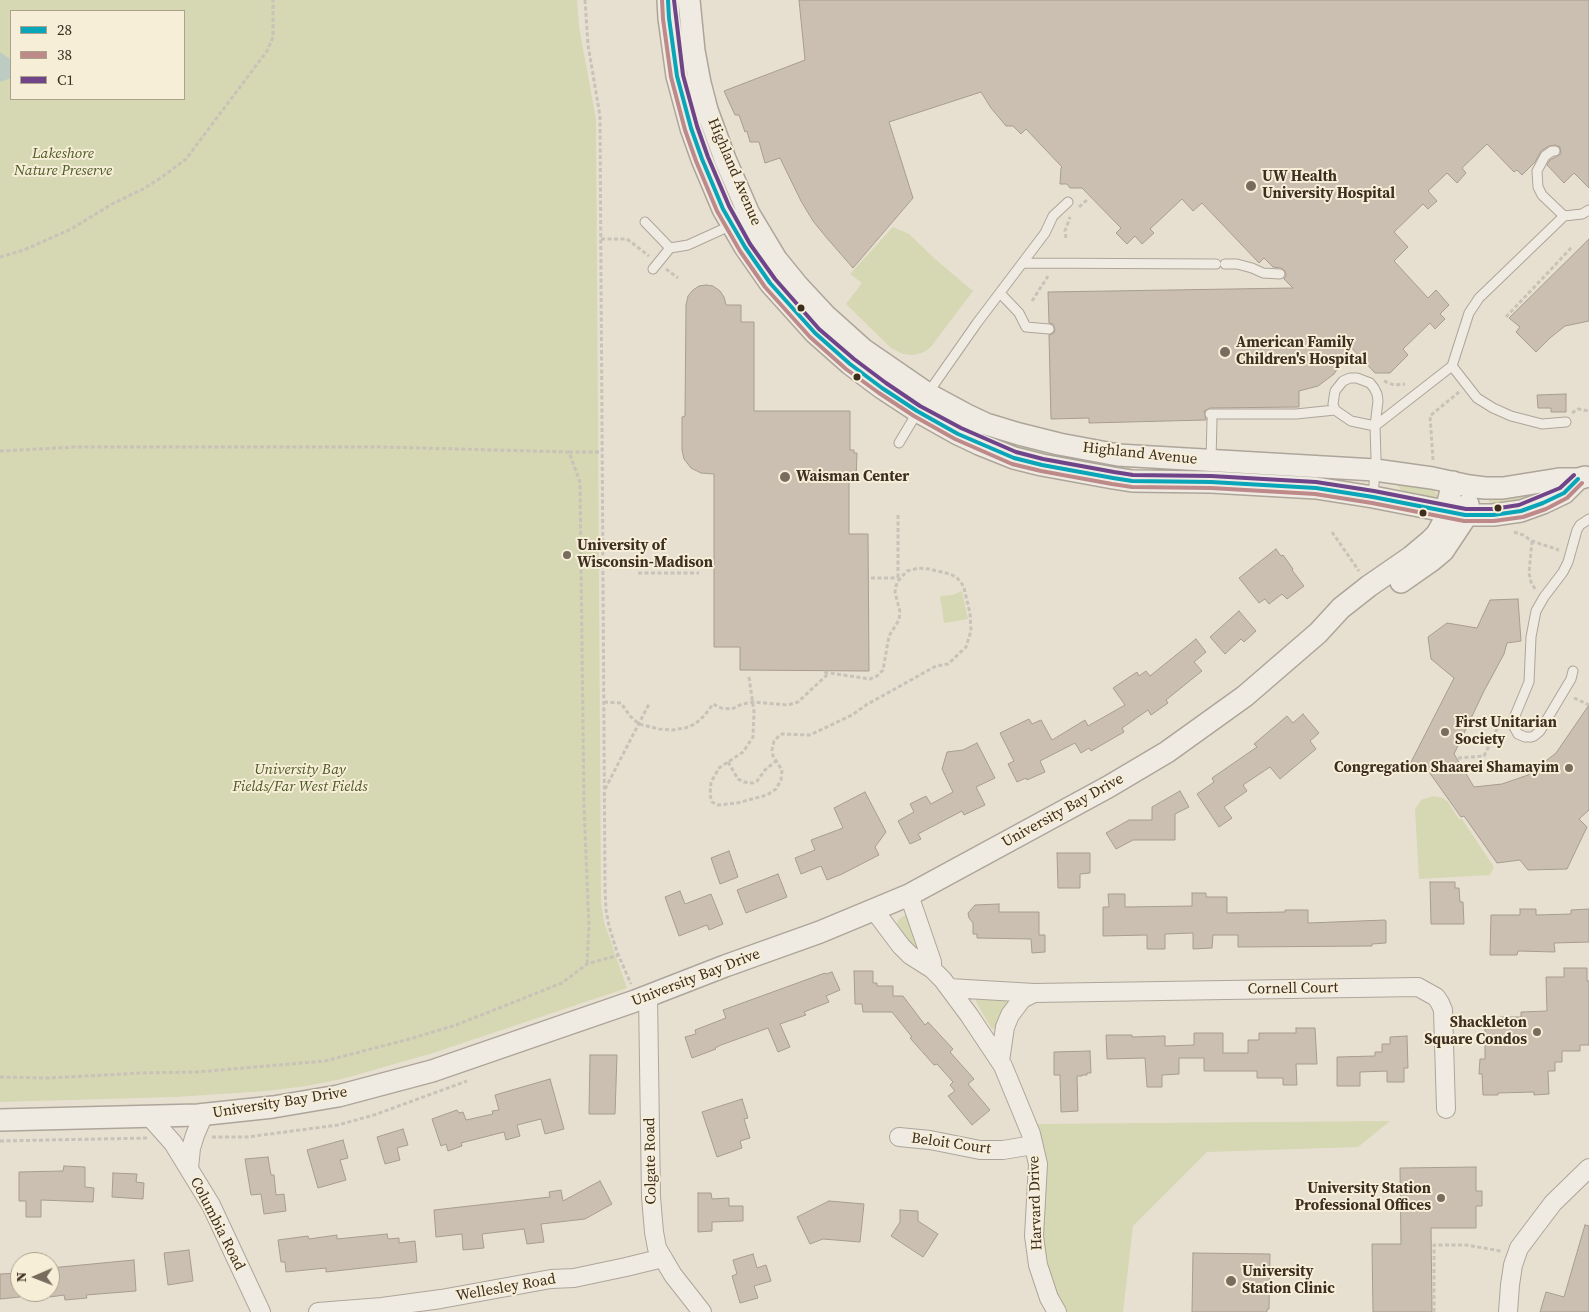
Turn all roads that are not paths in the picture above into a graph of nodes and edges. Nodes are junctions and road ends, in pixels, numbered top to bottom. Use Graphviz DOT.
graph roads {
  1 [pos="668,0"];
  2 [pos="689,0"];
  3 [pos="1556,151"];
  4 [pos="1068,202"];
  5 [pos="1589,210"];
  6 [pos="1564,216"];
  7 [pos="740,220"];
  8 [pos="645,222"];
  9 [pos="670,248"];
  10 [pos="1023,263"];
  11 [pos="655,266"];
  12 [pos="1280,274"];
  13 [pos="1000,293"];
  14 [pos="1049,328"];
  15 [pos="1452,366"];
  16 [pos="923,403"];
  17 [pos="1335,410"];
  18 [pos="1566,422"];
  19 [pos="1375,426"];
  20 [pos="899,443"];
  21 [pos="1376,470"];
  22 [pos="1211,472"];
  23 [pos="1584,478"];
  24 [pos="1461,484"];
  25 [pos="1374,497"];
  26 [pos="1456,514"];
  27 [pos="1589,519"];
  28 [pos="1573,671"];
  29 [pos="909,895"];
  30 [pos="874,910"];
  31 [pos="932,969"];
  32 [pos="949,988"];
  33 [pos="1034,993"];
  34 [pos="641,999"];
  35 [pos="1000,1062"];
  36 [pos="1446,1109"];
  37 [pos="204,1114"];
  38 [pos="149,1116"];
  39 [pos="0,1120"];
  40 [pos="899,1137"];
  41 [pos="1033,1145"];
  42 [pos="189,1168"];
  43 [pos="1589,1168"];
  44 [pos="663,1258"];
  45 [pos="261,1312"];
  46 [pos="318,1312"];
  47 [pos="702,1312"];
  48 [pos="1057,1312"];
  49 [pos="1508,1312"];
  1 -- 7 [label="street, Highland Avenue"];
  2 -- 7 [label="street, Highland Avenue"];
  3 -- 6 [label="lane"];
  4 -- 10 [label="lane"];
  5 -- 6 [label="lane"];
  6 -- 15 [label="lane"];
  7 -- 9 [label="lane"];
  7 -- 16 [label="street, Highland Avenue"];
  8 -- 9 [label="lane"];
  9 -- 11 [label="lane"];
  10 -- 12 [label="lane"];
  10 -- 13 [label="lane"];
  13 -- 14 [label="lane"];
  13 -- 16 [label="lane"];
  15 -- 18 [label="lane"];
  15 -- 19 [label="lane"];
  16 -- 20 [label="lane"];
  16 -- 22 [label="street, Highland Avenue"];
  17 -- 19 [label="lane"];
  17 -- 19 [label="lane"];
  17 -- 22 [label="lane"];
  19 -- 21 [label="lane"];
  21 -- 22 [label="street, Highland Avenue"];
  21 -- 24 [label="street, Highland Avenue"];
  21 -- 25 [label="lane"];
  22 -- 25 [label="street, Highland Avenue"];
  23 -- 24 [label="street"];
  23 -- 26 [label="street"];
  24 -- 26 [label="street, University Bay Drive"];
  25 -- 26 [label="street, Highland Avenue"];
  26 -- 29 [label="street, University Bay Drive"];
  27 -- 28 [label="lane"];
  29 -- 30 [label="street, University Bay Drive"];
  29 -- 31 [label="street, Harvard Drive"];
  30 -- 31 [label="street, Harvard Drive"];
  30 -- 34 [label="street, University Bay Drive"];
  31 -- 32 [label="street, Harvard Drive"];
  32 -- 33 [label="street, Cornell Court"];
  32 -- 35 [label="street, Harvard Drive"];
  33 -- 35 [label="street"];
  33 -- 36 [label="street, Cornell Court"];
  34 -- 37 [label="street, University Bay Drive"];
  34 -- 44 [label="street, Colgate Road"];
  35 -- 41 [label="street, Harvard Drive"];
  37 -- 38 [label="street, University Bay Drive"];
  37 -- 42 [label="street"];
  38 -- 39 [label="street, University Bay Drive"];
  38 -- 42 [label="street, Columbia Road"];
  40 -- 41 [label="street, Beloit Court"];
  41 -- 48 [label="street, Harvard Drive"];
  42 -- 45 [label="street, Columbia Road"];
  43 -- 49 [label="street"];
  44 -- 46 [label="street, Wellesley Road"];
  44 -- 47 [label="street, Colgate Road"];
}
